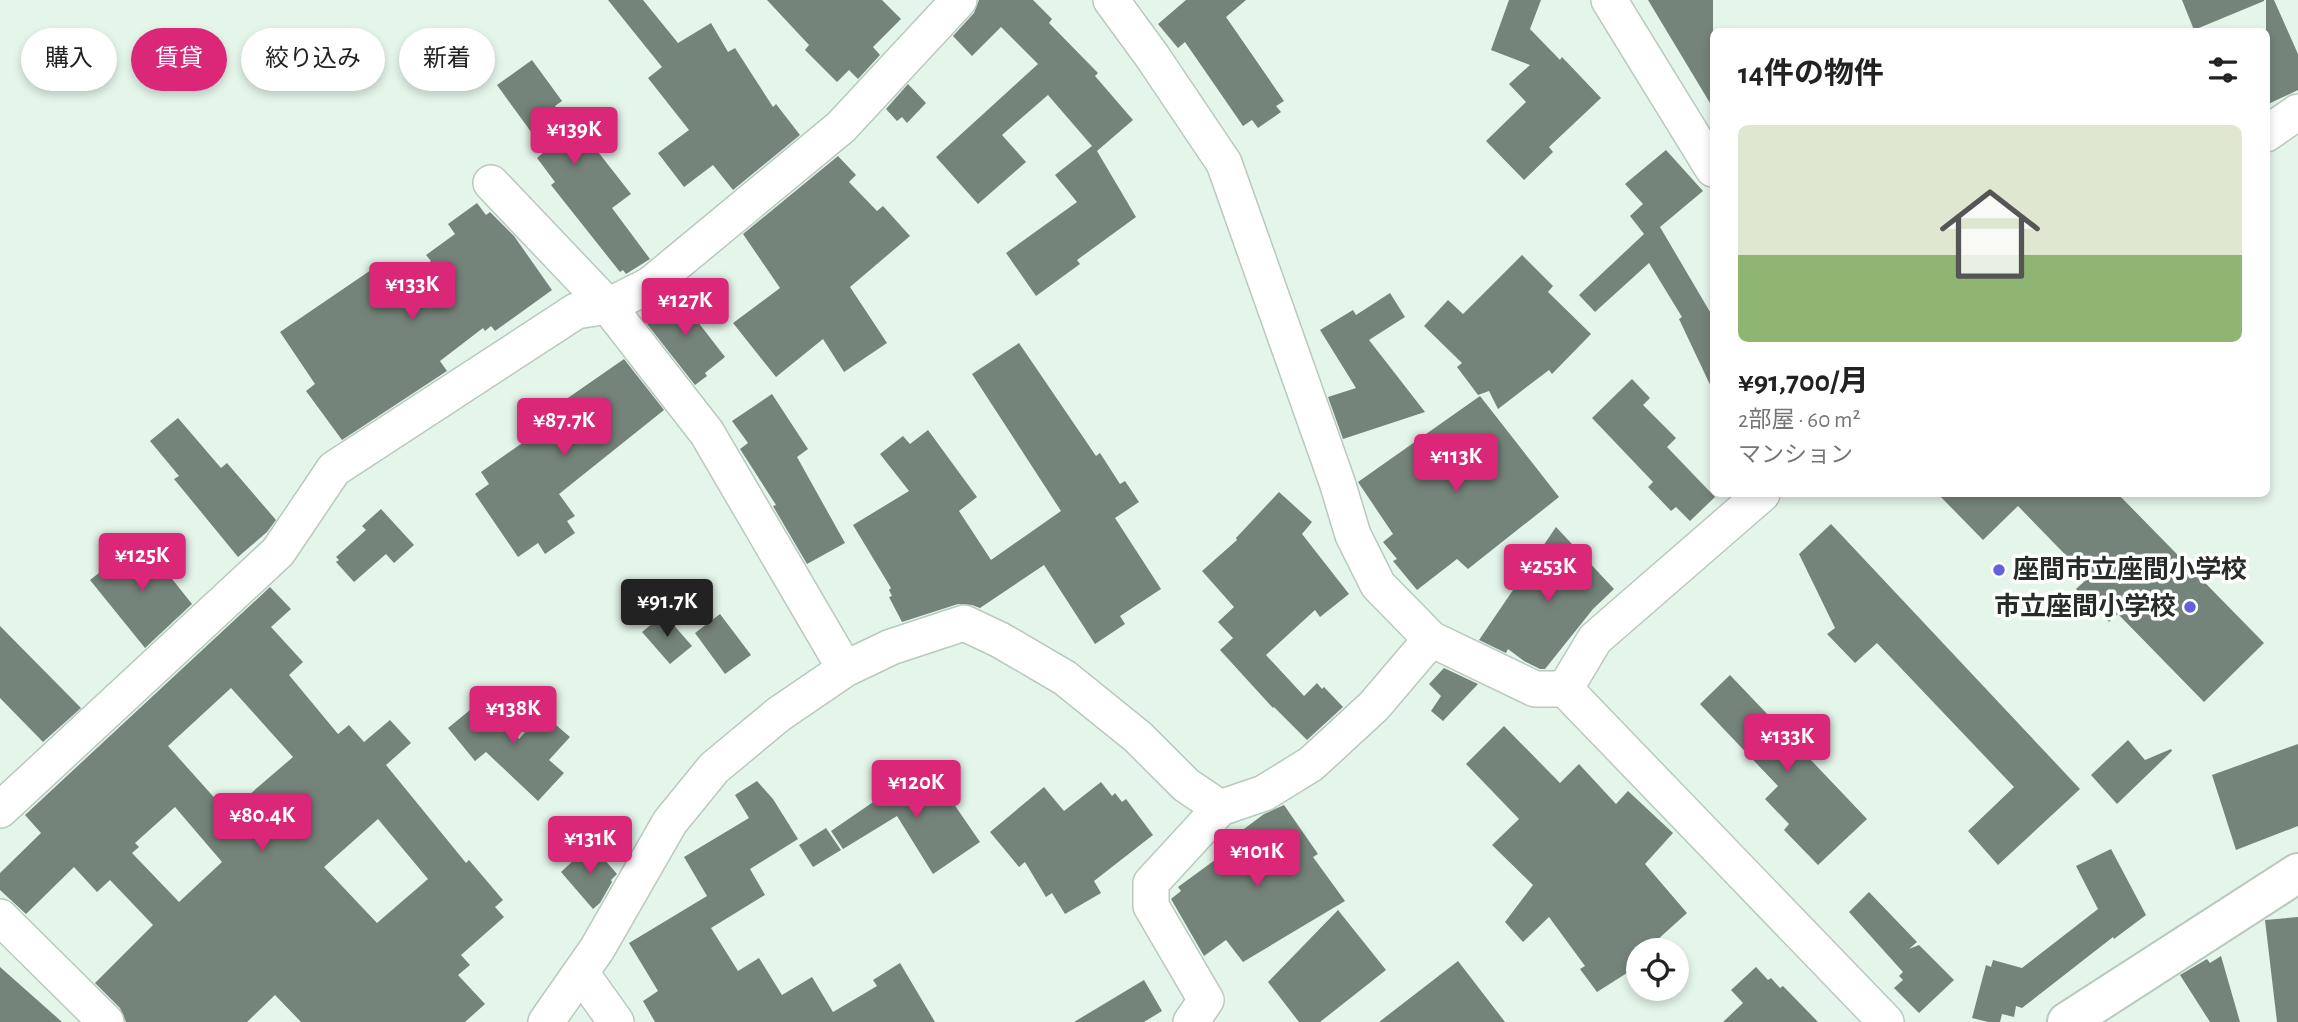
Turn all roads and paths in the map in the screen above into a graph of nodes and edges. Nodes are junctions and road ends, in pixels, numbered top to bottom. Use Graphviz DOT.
graph roads {
  1 [pos="959,0"];
  2 [pos="1111,0"];
  3 [pos="1608,0"];
  4 [pos="2298,112"];
  5 [pos="2270,131"];
  6 [pos="1710,164"];
  7 [pos="491,183"];
  8 [pos="608,306"];
  9 [pos="1759,497"];
  10 [pos="1431,639"];
  11 [pos="845,668"];
  12 [pos="1565,690"];
  13 [pos="1220,808"];
  14 [pos="0,810"];
  15 [pos="2298,873"];
  16 [pos="0,917"];
  17 [pos="581,973"];
  18 [pos="106,1022"];
  19 [pos="546,1022"];
  20 [pos="616,1022"];
  21 [pos="1191,1022"];
  22 [pos="1886,1022"];
  23 [pos="2067,1022"];
  1 -- 8 [label="street"];
  2 -- 10 [label="street"];
  3 -- 6 [label="street"];
  4 -- 5 [label="street"];
  7 -- 8 [label="street"];
  8 -- 11 [label="street"];
  8 -- 14 [label="street"];
  9 -- 12 [label="street"];
  10 -- 12 [label="street"];
  10 -- 13 [label="street"];
  11 -- 13 [label="street"];
  11 -- 17 [label="street"];
  12 -- 22 [label="street"];
  13 -- 21 [label="street"];
  15 -- 23 [label="main road"];
  16 -- 18 [label="street"];
  17 -- 19 [label="street"];
  17 -- 20 [label="street"];
}
